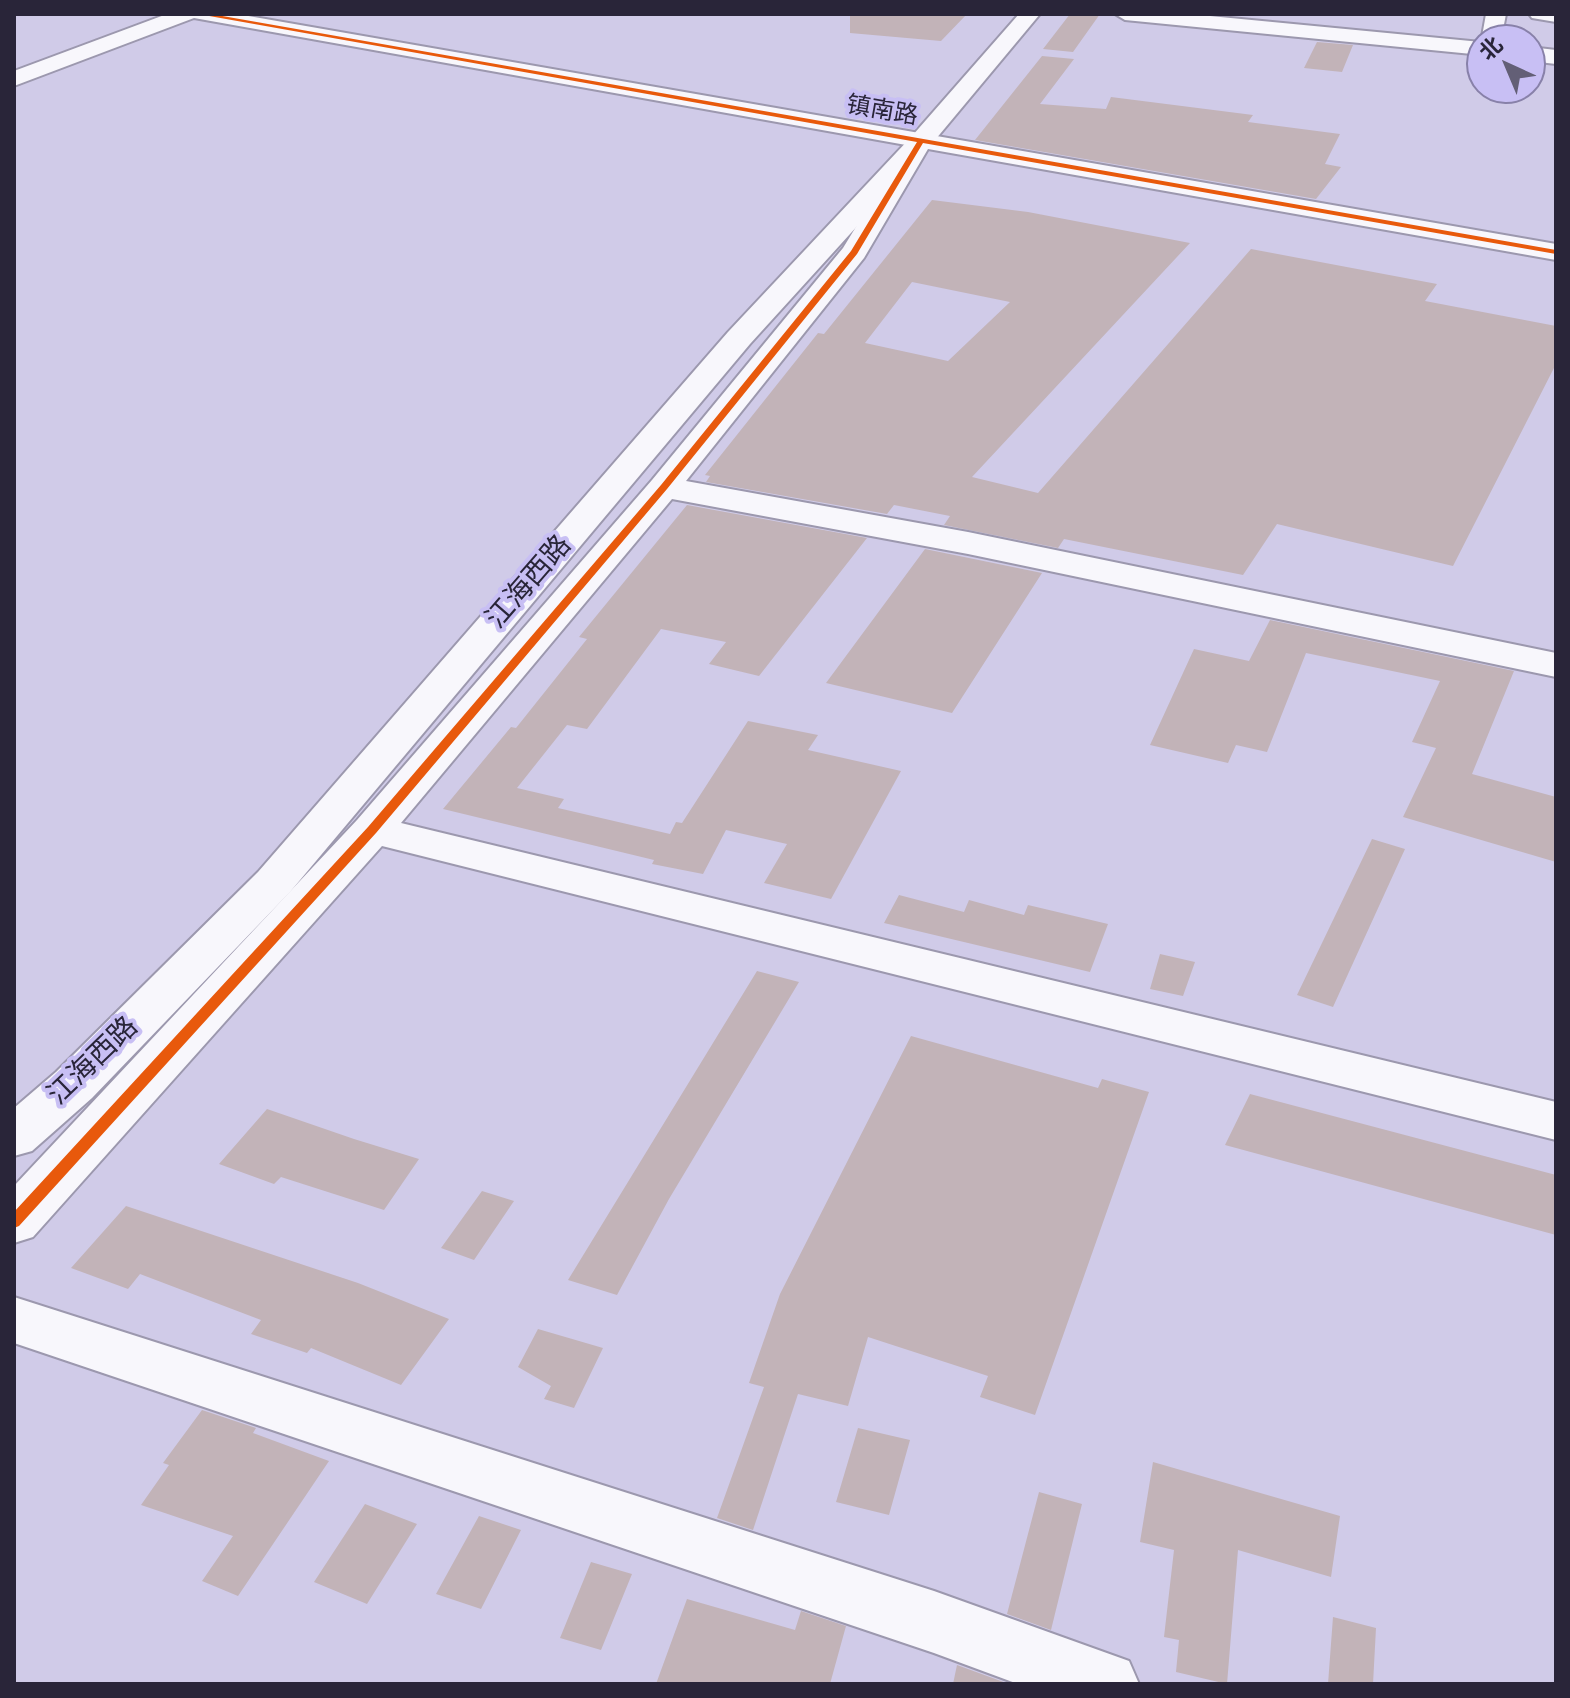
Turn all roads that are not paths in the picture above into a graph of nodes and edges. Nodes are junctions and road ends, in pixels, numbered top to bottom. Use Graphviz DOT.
graph roads {
  1 [pos="138,14"];
  2 [pos="201,14"];
  3 [pos="1030,14"];
  4 [pos="1125,14"];
  5 [pos="1539,14"];
  6 [pos="1556,16"];
  7 [pos="179,17"];
  8 [pos="1466,47"];
  9 [pos="14,79"];
  10 [pos="921,141"];
  11 [pos="1556,252"];
  12 [pos="664,487"];
  13 [pos="1556,665"];
  14 [pos="372,830"];
  15 [pos="1556,1121"];
  16 [pos="14,1137"];
  17 [pos="14,1222"];
  18 [pos="14,1320"];
  19 [pos="1105,1684"];
  1 -- 7 [label="street"];
  2 -- 10 [label="street, 镇南路"];
  3 -- 10 [label="street, 江海西路"];
  4 -- 8 [label="street"];
  5 -- 6 [label="street"];
  7 -- 9 [label="street"];
  10 -- 11 [label="street, 镇南路"];
  10 -- 12 [label="street"];
  10 -- 16 [label="street, 江海西路"];
  12 -- 13 [label="street"];
  12 -- 14 [label="street"];
  14 -- 15 [label="street"];
  14 -- 17 [label="street"];
  18 -- 19 [label="street"];
}
